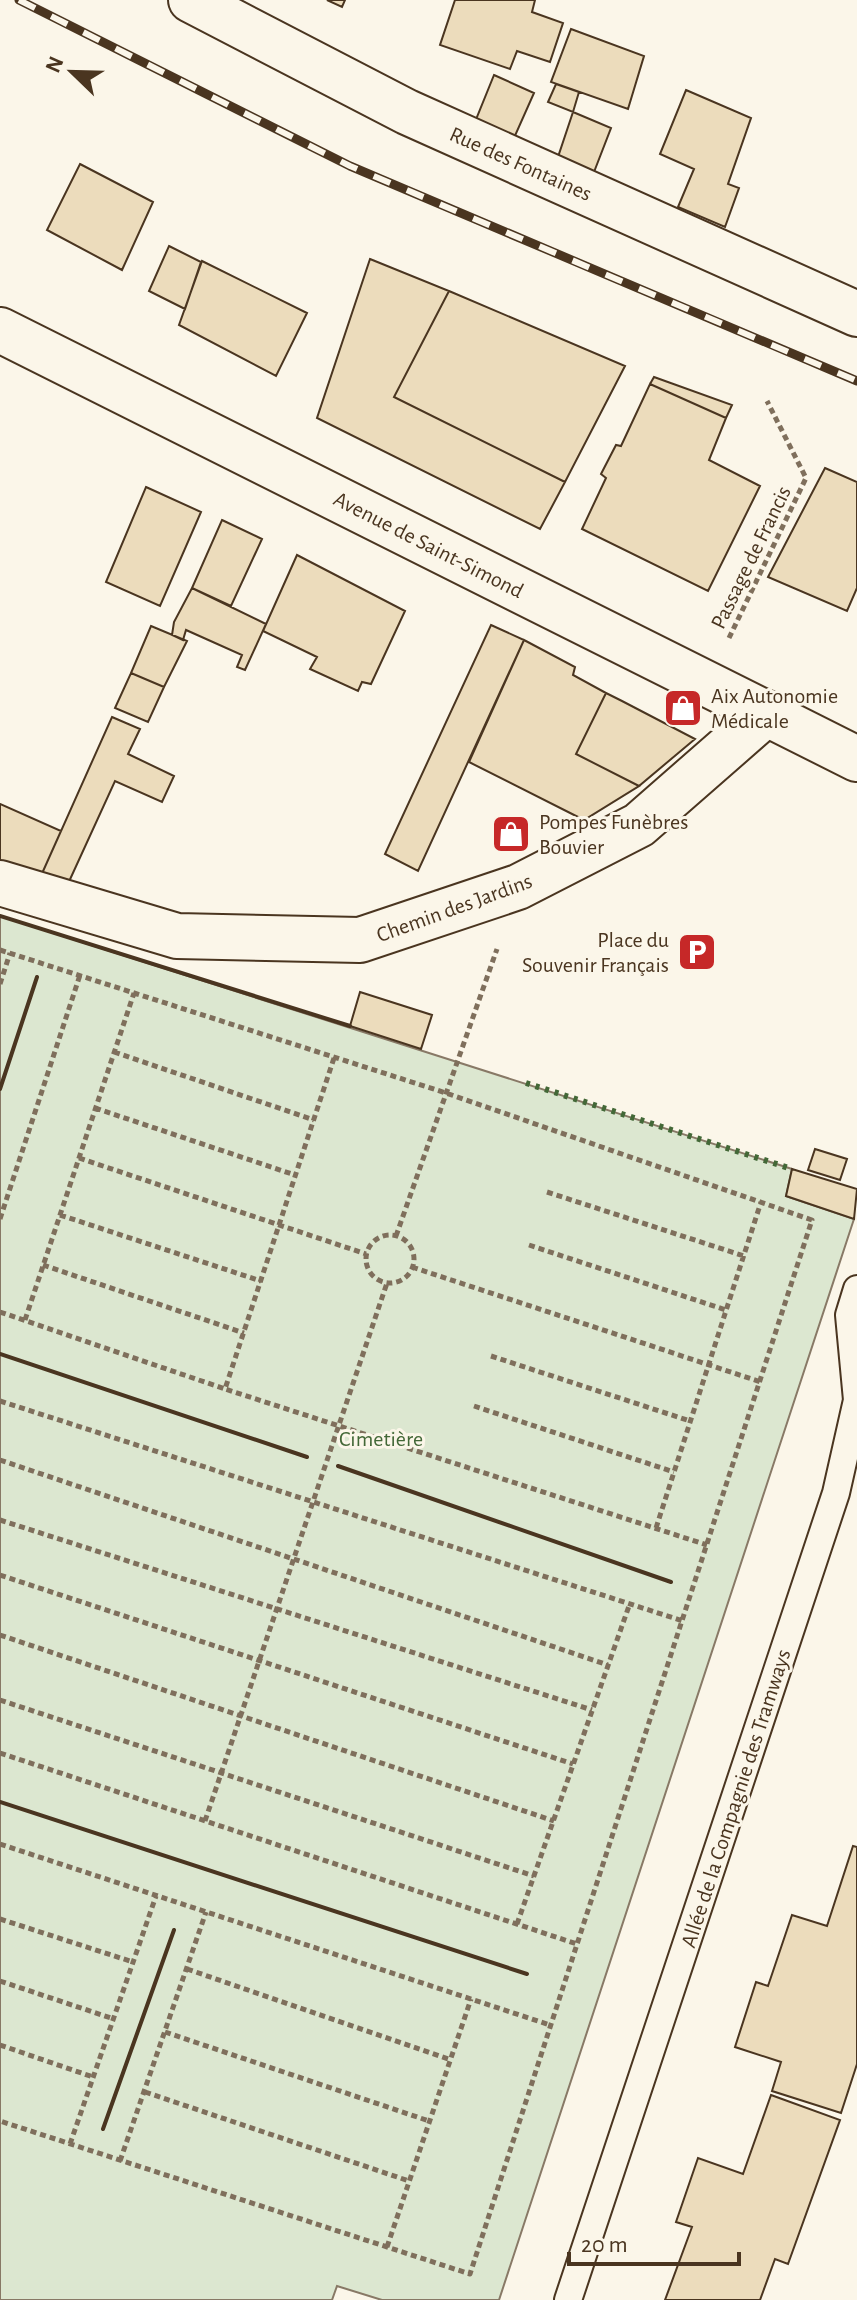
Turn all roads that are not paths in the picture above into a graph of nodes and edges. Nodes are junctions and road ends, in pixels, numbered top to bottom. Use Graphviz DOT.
graph roads {
  1 [pos="191,0"];
  2 [pos="857,314"];
  3 [pos="0,330"];
  4 [pos="767,713"];
  5 [pos="857,759"];
  6 [pos="0,883"];
  7 [pos="857,1289"];
  8 [pos="568,2300"];
  1 -- 2 [label="street, Rue des Fontaines"];
  3 -- 4 [label="street, Avenue de Saint-Simond"];
  4 -- 5 [label="street, Avenue de Saint-Simond"];
  4 -- 6 [label="street, Chemin des Jardins"];
  7 -- 8 [label="lane, Allée de la Compagnie des Tramways"];
}
